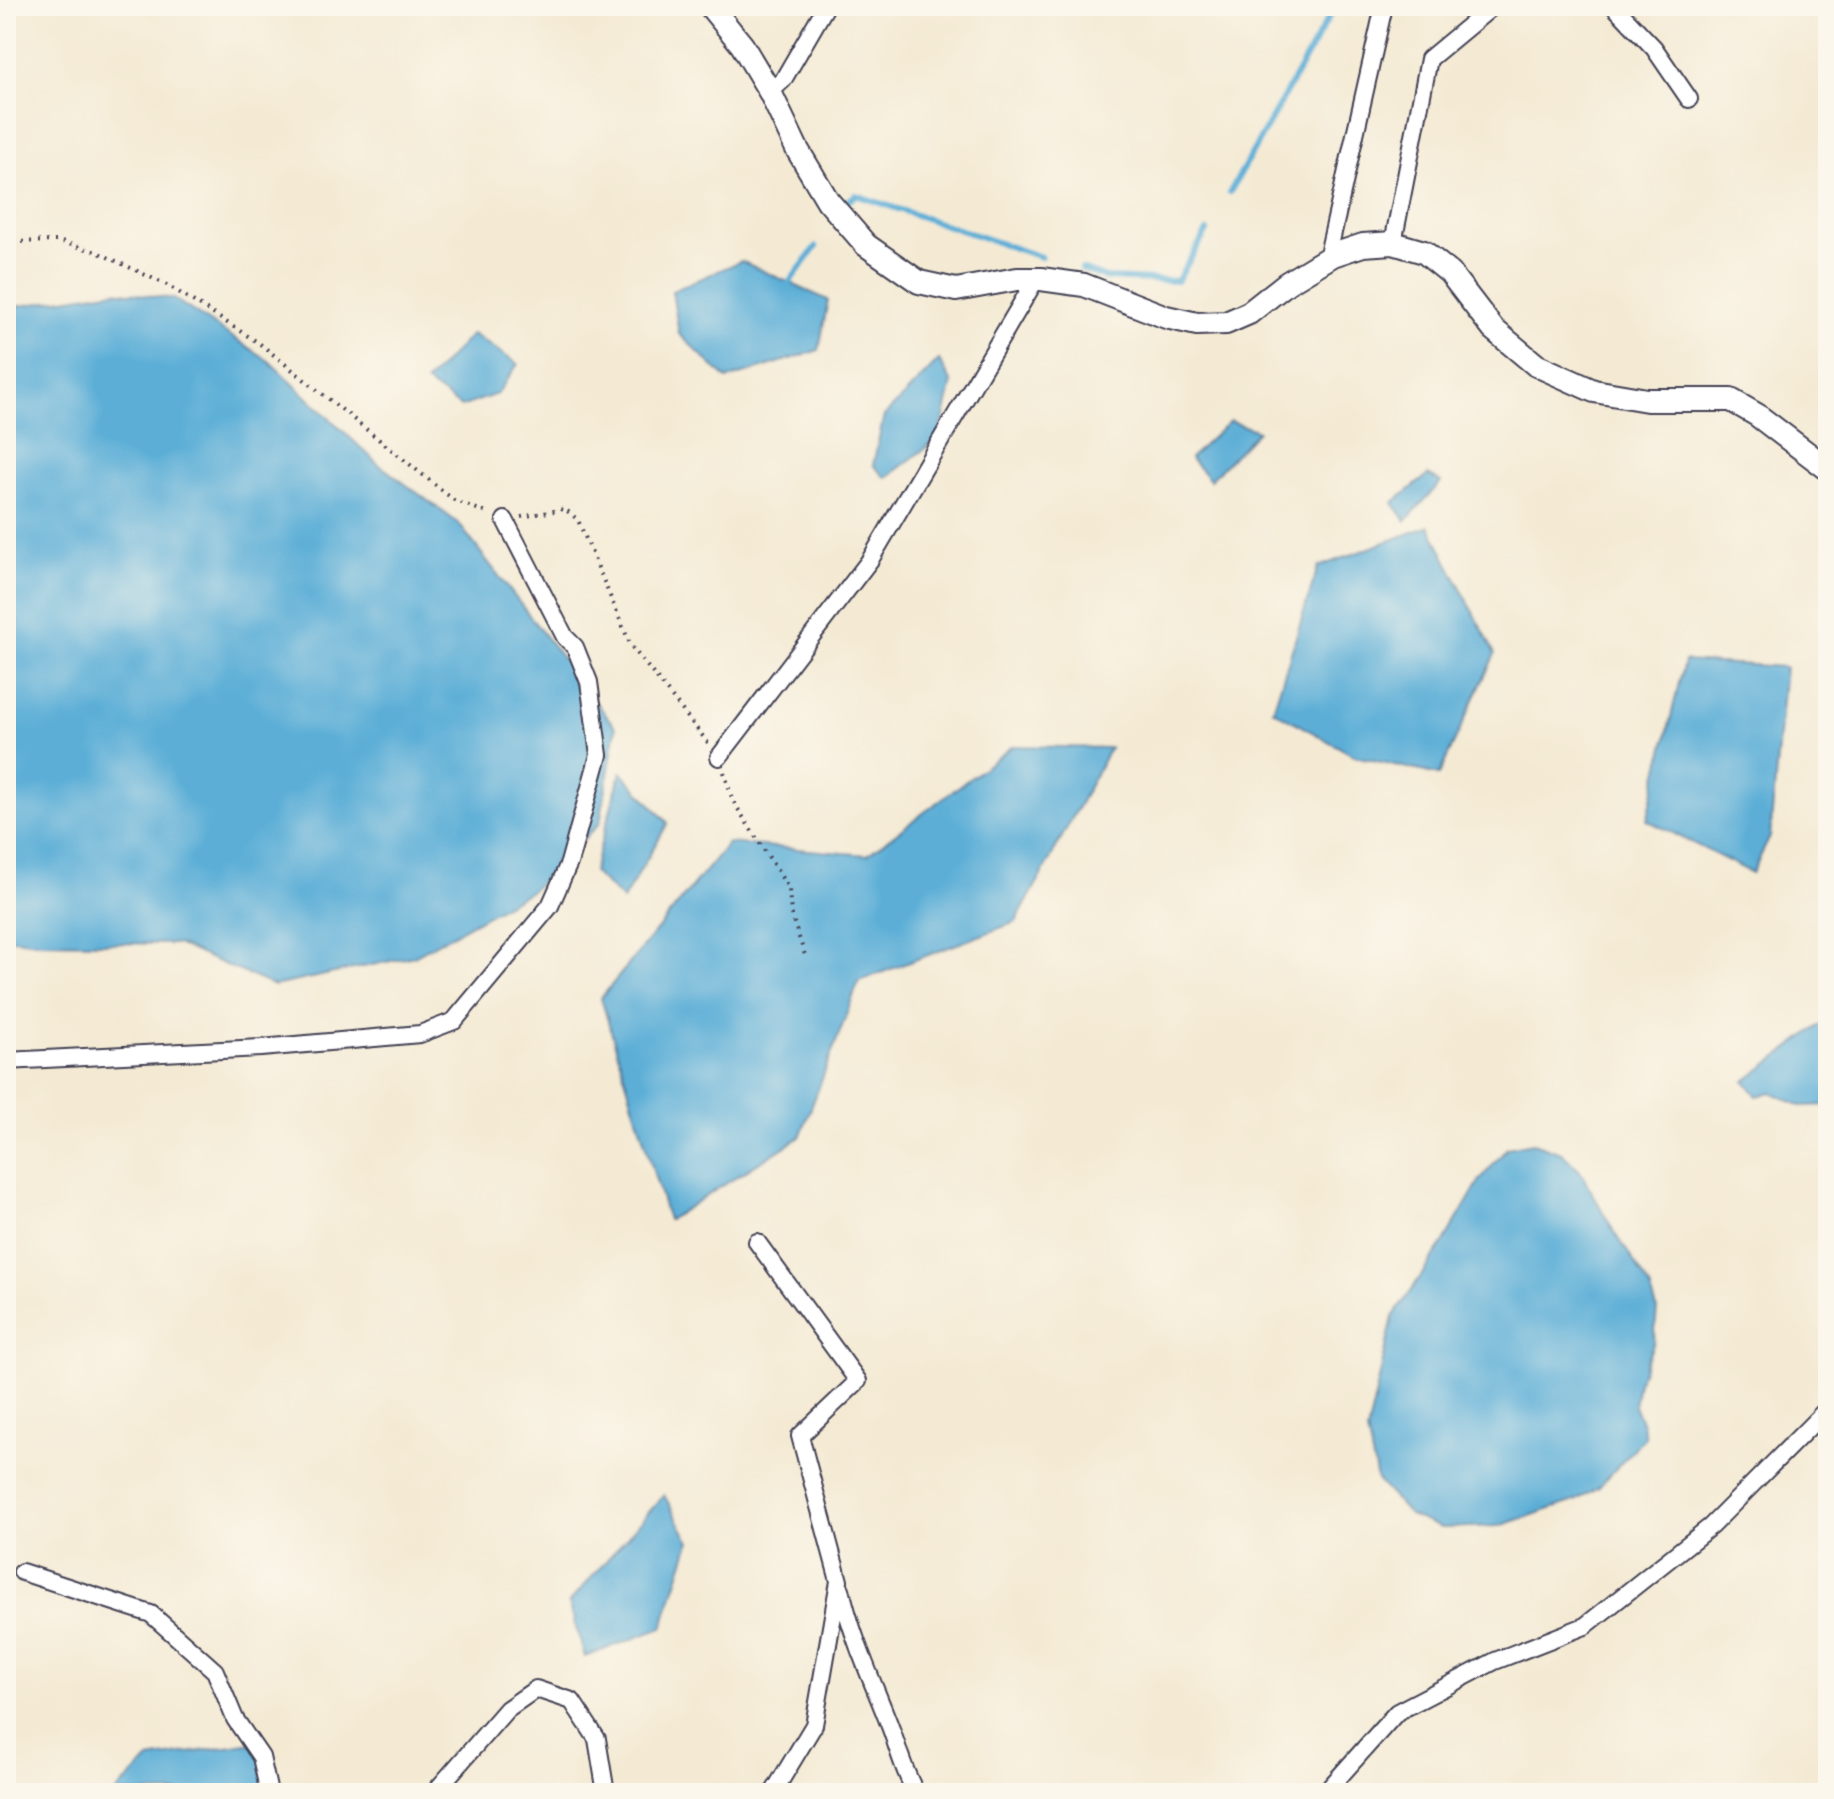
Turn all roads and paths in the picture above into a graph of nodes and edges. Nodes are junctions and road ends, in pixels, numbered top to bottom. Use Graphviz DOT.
graph roads {
  1 [pos="710,6"];
  2 [pos="826,6"];
  3 [pos="1384,6"];
  4 [pos="1493,6"];
  5 [pos="1614,6"];
  6 [pos="770,92"];
  7 [pos="1689,99"];
  8 [pos="6,242"];
  9 [pos="1393,243"];
  10 [pos="1327,259"];
  11 [pos="1036,279"];
  12 [pos="1828,469"];
  13 [pos="505,520"];
  14 [pos="719,757"];
  15 [pos="806,958"];
  16 [pos="6,1061"];
  17 [pos="757,1242"];
  18 [pos="1828,1408"];
  19 [pos="22,1572"];
  20 [pos="839,1581"];
  21 [pos="269,1793"];
  22 [pos="434,1793"];
  23 [pos="606,1793"];
  24 [pos="773,1793"];
  25 [pos="916,1793"];
  26 [pos="1325,1793"];
  1 -- 6 [label="street"];
  2 -- 6 [label="street"];
  3 -- 10 [label="street"];
  4 -- 9 [label="street"];
  5 -- 7 [label="street"];
  6 -- 11 [label="street"];
  8 -- 13 [label="path"];
  9 -- 10 [label="street"];
  9 -- 12 [label="street"];
  10 -- 11 [label="street"];
  11 -- 14 [label="street"];
  13 -- 14 [label="path"];
  13 -- 16 [label="street"];
  14 -- 15 [label="path"];
  17 -- 20 [label="street"];
  18 -- 26 [label="street"];
  19 -- 21 [label="street"];
  20 -- 24 [label="street"];
  20 -- 25 [label="street"];
  22 -- 23 [label="street"];
}
